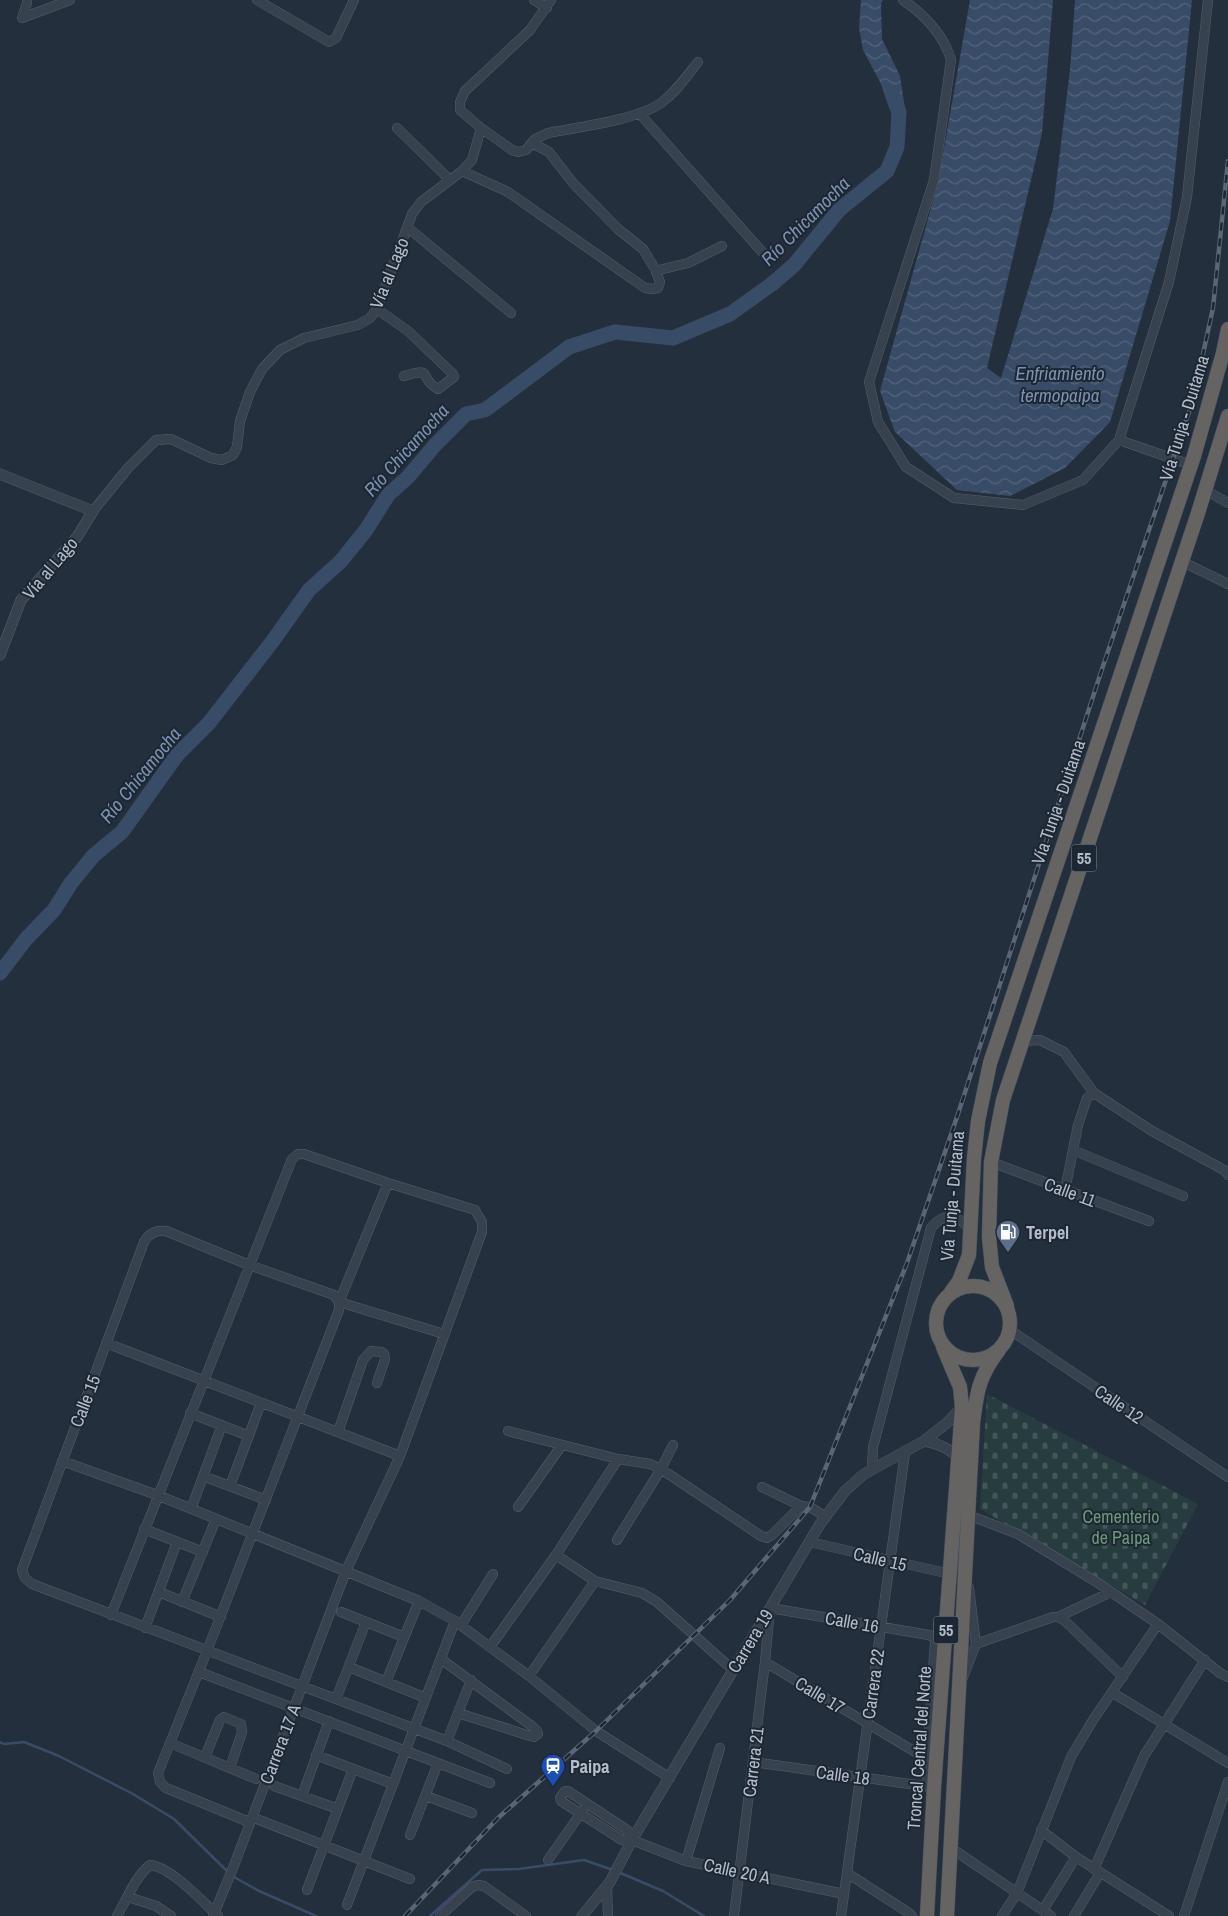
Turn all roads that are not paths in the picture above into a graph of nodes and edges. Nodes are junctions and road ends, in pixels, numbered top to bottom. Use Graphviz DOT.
graph roads {
  1 [pos="27,0"];
  2 [pos="70,0"];
  3 [pos="257,0"];
  4 [pos="354,0"];
  5 [pos="534,0"];
  6 [pos="903,0"];
  7 [pos="1208,0"];
  8 [pos="549,4"];
  9 [pos="698,62"];
  10 [pos="640,114"];
  11 [pos="397,128"];
  12 [pos="481,128"];
  13 [pos="532,143"];
  14 [pos="462,171"];
  15 [pos="450,180"];
  16 [pos="407,228"];
  17 [pos="722,246"];
  18 [pos="763,254"];
  19 [pos="655,269"];
  20 [pos="377,309"];
  21 [pos="511,313"];
  22 [pos="1228,328"];
  23 [pos="404,376"];
  24 [pos="1228,416"];
  25 [pos="1119,440"];
  26 [pos="1191,465"];
  27 [pos="0,474"];
  28 [pos="1205,490"];
  29 [pos="1228,503"];
  30 [pos="93,511"];
  31 [pos="1181,562"];
  32 [pos="1228,584"];
  33 [pos="0,655"];
  34 [pos="1023,1041"];
  35 [pos="1094,1093"];
  36 [pos="1073,1150"];
  37 [pos="991,1162"];
  38 [pos="1228,1175"];
  39 [pos="388,1183"];
  40 [pos="1065,1190"];
  41 [pos="1183,1196"];
  42 [pos="1149,1221"];
  43 [pos="970,1231"];
  44 [pos="249,1264"];
  45 [pos="951,1292"];
  46 [pos="339,1302"];
  47 [pos="1007,1306"];
  48 [pos="1010,1330"];
  49 [pos="444,1334"];
  50 [pos="106,1343"];
  51 [pos="943,1346"];
  52 [pos="999,1350"];
  53 [pos="203,1380"];
  54 [pos="377,1383"];
  55 [pos="261,1403"];
  56 [pos="962,1407"];
  57 [pos="190,1413"];
  58 [pos="298,1417"];
  59 [pos="222,1425"];
  60 [pos="508,1431"];
  61 [pos="338,1432"];
  62 [pos="249,1436"];
  63 [pos="924,1441"];
  64 [pos="673,1444"];
  65 [pos="562,1445"];
  66 [pos="905,1453"];
  67 [pos="400,1456"];
  68 [pos="958,1458"];
  69 [pos="618,1459"];
  70 [pos="62,1461"];
  71 [pos="661,1469"];
  72 [pos="872,1470"];
  73 [pos="203,1476"];
  74 [pos="1228,1477"];
  75 [pos="230,1486"];
  76 [pos="762,1487"];
  77 [pos="158,1495"];
  78 [pos="266,1500"];
  79 [pos="801,1506"];
  80 [pos="518,1508"];
  81 [pos="191,1509"];
  82 [pos="968,1515"];
  83 [pos="826,1517"];
  84 [pos="216,1519"];
  85 [pos="144,1529"];
  86 [pos="253,1534"];
  87 [pos="616,1540"];
  88 [pos="177,1542"];
  89 [pos="810,1542"];
  90 [pos="202,1552"];
  91 [pos="556,1555"];
  92 [pos="890,1561"];
  93 [pos="346,1571"];
  94 [pos="494,1574"];
  95 [pos="950,1574"];
  96 [pos="965,1574"];
  97 [pos="595,1581"];
  98 [pos="159,1592"];
  99 [pos="1111,1592"];
  100 [pos="419,1601"];
  101 [pos="182,1602"];
  102 [pos="770,1608"];
  103 [pos="341,1612"];
  104 [pos="111,1614"];
  105 [pos="220,1617"];
  106 [pos="1058,1617"];
  107 [pos="366,1622"];
  108 [pos="458,1623"];
  109 [pos="1158,1624"];
  110 [pos="881,1627"];
  111 [pos="145,1628"];
  112 [pos="404,1637"];
  113 [pos="976,1644"];
  114 [pos="490,1647"];
  115 [pos="208,1651"];
  116 [pos="441,1659"];
  117 [pos="1205,1660"];
  118 [pos="765,1662"];
  119 [pos="349,1667"];
  120 [pos="733,1670"];
  121 [pos="199,1672"];
  122 [pos="529,1676"];
  123 [pos="1123,1677"];
  124 [pos="1228,1677"];
  125 [pos="471,1680"];
  126 [pos="386,1682"];
  127 [pos="960,1684"];
  128 [pos="302,1686"];
  129 [pos="1113,1693"];
  130 [pos="426,1698"];
  131 [pos="336,1699"];
  132 [pos="294,1708"];
  133 [pos="458,1713"];
  134 [pos="329,1721"];
  135 [pos="868,1724"];
  136 [pos="1166,1725"];
  137 [pos="414,1729"];
  138 [pos="447,1741"];
  139 [pos="170,1743"];
  140 [pos="720,1748"];
  141 [pos="406,1751"];
  142 [pos="316,1755"];
  143 [pos="205,1757"];
  144 [pos="927,1759"];
  145 [pos="752,1762"];
  146 [pos="438,1763"];
  147 [pos="1228,1763"];
  148 [pos="230,1768"];
  149 [pos="353,1769"];
  150 [pos="507,1769"];
  151 [pos="860,1777"];
  152 [pos="670,1778"];
  153 [pos="256,1779"];
  154 [pos="1228,1782"];
  155 [pos="490,1783"];
  156 [pos="393,1784"];
  157 [pos="274,1786"];
  158 [pos="930,1786"];
  159 [pos="302,1796"];
  160 [pos="426,1796"];
  161 [pos="587,1804"];
  162 [pos="338,1809"];
  163 [pos="472,1813"];
  164 [pos="580,1814"];
  165 [pos="250,1820"];
  166 [pos="1041,1830"];
  167 [pos="410,1835"];
  168 [pos="632,1840"];
  169 [pos="324,1845"];
  170 [pos="950,1848"];
  171 [pos="1076,1857"];
  172 [pos="548,1860"];
  173 [pos="364,1861"];
  174 [pos="686,1861"];
  175 [pos="1097,1871"];
  176 [pos="739,1872"];
  177 [pos="847,1873"];
  178 [pos="410,1879"];
  179 [pos="608,1884"];
  180 [pos="307,1890"];
  181 [pos="1017,1893"];
  182 [pos="844,1894"];
  183 [pos="128,1897"];
  184 [pos="347,1905"];
  185 [pos="1047,1913"];
  186 [pos="215,1915"];
  187 [pos="117,1916"];
  188 [pos="171,1916"];
  189 [pos="440,1916"];
  190 [pos="526,1916"];
  191 [pos="582,1916"];
  192 [pos="608,1916"];
  193 [pos="734,1916"];
  194 [pos="841,1916"];
  195 [pos="912,1916"];
  196 [pos="927,1916"];
  197 [pos="946,1916"];
  198 [pos="1002,1916"];
  199 [pos="1074,1916"];
  200 [pos="1169,1916"];
  201 [pos="1184,1916"];
  1 -- 2 [label="street"];
  3 -- 4 [label="street"];
  5 -- 8 [label="street"];
  6 -- 25 [label="street"];
  7 -- 25 [label="street"];
  8 -- 12 [label="street"];
  9 -- 10 [label="street"];
  10 -- 13 [label="street"];
  10 -- 18 [label="street"];
  11 -- 15 [label="street"];
  12 -- 13 [label="street"];
  12 -- 14 [label="street, Vía al Lago"];
  13 -- 19 [label="street"];
  14 -- 15 [label="street, Vía al Lago"];
  14 -- 19 [label="street"];
  15 -- 16 [label="street, Vía al Lago"];
  16 -- 20 [label="street, Vía al Lago"];
  16 -- 21 [label="street"];
  17 -- 19 [label="street"];
  20 -- 23 [label="street"];
  20 -- 30 [label="street, Vía al Lago"];
  22 -- 26 [label="highway, Vía Tunja - Duitama / 55"];
  24 -- 28 [label="highway, Vía Tunja - Duitama / 55"];
  25 -- 26 [label="street"];
  26 -- 43 [label="highway, Vía Tunja - Duitama / 55"];
  27 -- 30 [label="street"];
  28 -- 29 [label="street"];
  28 -- 31 [label="highway, Vía Tunja - Duitama / 55"];
  30 -- 33 [label="street, Vía al Lago"];
  31 -- 32 [label="street"];
  31 -- 34 [label="highway, Vía Tunja - Duitama / 55"];
  34 -- 35 [label="street"];
  34 -- 37 [label="highway, Vía Tunja - Duitama / 55"];
  35 -- 36 [label="street"];
  35 -- 38 [label="street"];
  36 -- 40 [label="street"];
  36 -- 41 [label="street"];
  37 -- 40 [label="street, Calle 11"];
  37 -- 47 [label="highway, Vía Tunja - Duitama / 55"];
  39 -- 44 [label="street, Carrera 17 A"];
  39 -- 46 [label="street"];
  39 -- 49 [label="street, Carrera 17 A"];
  40 -- 42 [label="street, Calle 11"];
  43 -- 45 [label="highway, Vía Tunja - Duitama / 55"];
  43 -- 72 [label="street"];
  44 -- 46 [label="street"];
  44 -- 50 [label="street, Calle 15"];
  44 -- 53 [label="street"];
  45 -- 47 [label="highway"];
  45 -- 51 [label="highway, 55"];
  46 -- 49 [label="street"];
  46 -- 58 [label="street"];
  47 -- 48 [label="highway, 55"];
  48 -- 52 [label="highway, 55"];
  48 -- 74 [label="street, Calle 12"];
  49 -- 67 [label="street, Carrera 17 A"];
  50 -- 53 [label="street"];
  50 -- 70 [label="street, Calle 15"];
  51 -- 52 [label="highway"];
  51 -- 56 [label="highway, Troncal Central del Norte / 55"];
  52 -- 82 [label="highway, Troncal Central del Norte / 55"];
  53 -- 55 [label="street"];
  53 -- 57 [label="street"];
  54 -- 61 [label="street"];
  55 -- 58 [label="street"];
  55 -- 62 [label="street"];
  56 -- 63 [label="street, Carrera 19"];
  56 -- 68 [label="highway, Troncal Central del Norte / 55"];
  57 -- 59 [label="street"];
  57 -- 77 [label="street"];
  58 -- 61 [label="street"];
  58 -- 78 [label="street"];
  59 -- 62 [label="street"];
  59 -- 73 [label="street"];
  60 -- 65 [label="street"];
  61 -- 67 [label="street"];
  62 -- 75 [label="street"];
  63 -- 66 [label="street, Carrera 19"];
  63 -- 68 [label="street"];
  64 -- 71 [label="street"];
  65 -- 69 [label="street"];
  65 -- 80 [label="street"];
  66 -- 72 [label="street, Carrera 19"];
  66 -- 92 [label="street, Carrera 22"];
  67 -- 93 [label="street, Carrera 17 A"];
  68 -- 95 [label="highway, Troncal Central del Norte / 55"];
  69 -- 71 [label="street"];
  69 -- 91 [label="street"];
  70 -- 77 [label="street"];
  70 -- 104 [label="street, Calle 15"];
  71 -- 79 [label="street"];
  71 -- 87 [label="street"];
  72 -- 83 [label="street, Carrera 19"];
  73 -- 75 [label="street"];
  73 -- 81 [label="street"];
  75 -- 78 [label="street"];
  76 -- 79 [label="street"];
  77 -- 81 [label="street"];
  77 -- 85 [label="street"];
  78 -- 86 [label="street"];
  79 -- 83 [label="street"];
  81 -- 84 [label="street"];
  82 -- 96 [label="highway, Troncal Central del Norte / 55"];
  82 -- 99 [label="street"];
  83 -- 89 [label="street, Carrera 19"];
  84 -- 86 [label="street"];
  84 -- 90 [label="street"];
  85 -- 88 [label="street"];
  85 -- 104 [label="street"];
  86 -- 93 [label="street"];
  86 -- 105 [label="street"];
  88 -- 90 [label="street"];
  88 -- 98 [label="street"];
  89 -- 92 [label="street, Calle 15"];
  89 -- 102 [label="street, Carrera 19"];
  90 -- 101 [label="street"];
  91 -- 97 [label="street"];
  91 -- 114 [label="street"];
  92 -- 95 [label="street, Calle 15"];
  92 -- 110 [label="street, Carrera 22"];
  93 -- 100 [label="street"];
  93 -- 128 [label="street, Carrera 17 A"];
  94 -- 108 [label="street"];
  95 -- 158 [label="highway, Troncal Central del Norte / 55"];
  96 -- 113 [label="street"];
  96 -- 127 [label="highway, Troncal Central del Norte / 55"];
  97 -- 120 [label="street"];
  97 -- 122 [label="street"];
  98 -- 101 [label="street"];
  98 -- 111 [label="street"];
  99 -- 106 [label="street"];
  99 -- 109 [label="street"];
  100 -- 108 [label="street"];
  100 -- 112 [label="street"];
  101 -- 105 [label="street"];
  102 -- 110 [label="street, Calle 16"];
  102 -- 118 [label="street, Carrera 21"];
  102 -- 120 [label="street, Carrera 19"];
  103 -- 107 [label="street"];
  104 -- 111 [label="street"];
  105 -- 115 [label="street"];
  106 -- 113 [label="street"];
  106 -- 123 [label="street"];
  107 -- 112 [label="street"];
  107 -- 119 [label="street"];
  108 -- 114 [label="street"];
  108 -- 116 [label="street"];
  109 -- 117 [label="street"];
  109 -- 123 [label="street"];
  110 -- 135 [label="street, Carrera 22"];
  110 -- 144 [label="street, Calle 16"];
  111 -- 115 [label="street"];
  112 -- 126 [label="street"];
  113 -- 127 [label="street"];
  114 -- 122 [label="street"];
  115 -- 121 [label="street"];
  115 -- 128 [label="street"];
  116 -- 125 [label="street"];
  116 -- 130 [label="street"];
  117 -- 124 [label="street"];
  117 -- 136 [label="street"];
  118 -- 135 [label="street, Calle 17"];
  118 -- 145 [label="street, Carrera 21"];
  119 -- 126 [label="street"];
  119 -- 131 [label="street"];
  120 -- 152 [label="street, Carrera 19"];
  121 -- 132 [label="street"];
  121 -- 139 [label="street"];
  122 -- 152 [label="street"];
  123 -- 129 [label="street"];
  125 -- 133 [label="street"];
  125 -- 133 [label="street"];
  126 -- 130 [label="street"];
  127 -- 170 [label="highway, Troncal Central del Norte / 55"];
  128 -- 131 [label="street"];
  128 -- 132 [label="street, Carrera 17 A"];
  129 -- 136 [label="street"];
  129 -- 166 [label="street"];
  130 -- 137 [label="street"];
  131 -- 137 [label="street"];
  132 -- 134 [label="street"];
  132 -- 165 [label="street, Carrera 17 A"];
  133 -- 138 [label="street"];
  134 -- 141 [label="street"];
  134 -- 142 [label="street"];
  135 -- 144 [label="street, Calle 17"];
  135 -- 151 [label="street, Carrera 22"];
  136 -- 147 [label="street"];
  136 -- 175 [label="street"];
  137 -- 138 [label="street"];
  137 -- 141 [label="street"];
  138 -- 150 [label="street"];
  139 -- 143 [label="street"];
  139 -- 165 [label="street"];
  140 -- 174 [label="street"];
  141 -- 146 [label="street"];
  141 -- 156 [label="street"];
  142 -- 149 [label="street"];
  142 -- 159 [label="street"];
  143 -- 148 [label="street"];
  143 -- 148 [label="street"];
  144 -- 158 [label="street"];
  145 -- 151 [label="street, Calle 18"];
  145 -- 176 [label="street, Carrera 21"];
  146 -- 155 [label="street"];
  146 -- 160 [label="street"];
  148 -- 153 [label="street"];
  149 -- 156 [label="street"];
  149 -- 162 [label="street"];
  151 -- 158 [label="street, Calle 18"];
  151 -- 177 [label="street, Carrera 22"];
  152 -- 168 [label="street, Carrera 19"];
  154 -- 201 [label="street"];
  156 -- 173 [label="street"];
  157 -- 159 [label="street"];
  158 -- 196 [label="highway, Troncal Central del Norte / 55"];
  159 -- 162 [label="street"];
  160 -- 163 [label="street"];
  160 -- 167 [label="street"];
  161 -- 164 [label="street"];
  161 -- 164 [label="street, Calle 20 A"];
  161 -- 168 [label="street, Calle 20 A"];
  162 -- 169 [label="street"];
  164 -- 168 [label="street, Calle 20 A"];
  164 -- 172 [label="street"];
  165 -- 169 [label="street"];
  165 -- 186 [label="street, Carrera 17 A"];
  166 -- 171 [label="street"];
  166 -- 181 [label="street"];
  168 -- 174 [label="street, Calle 20 A"];
  168 -- 179 [label="street, Carrera 19"];
  169 -- 173 [label="street"];
  169 -- 180 [label="street"];
  170 -- 181 [label="street"];
  170 -- 197 [label="highway, Troncal Central del Norte / 55"];
  171 -- 175 [label="street"];
  171 -- 185 [label="street"];
  173 -- 178 [label="street"];
  173 -- 184 [label="street"];
  174 -- 176 [label="street, Calle 20 A"];
  175 -- 199 [label="street"];
  175 -- 200 [label="street"];
  176 -- 182 [label="street, Calle 20 A"];
  176 -- 193 [label="street, Carrera 21"];
  177 -- 182 [label="street, Carrera 22"];
  177 -- 195 [label="street"];
  179 -- 191 [label="street, Carrera 19"];
  179 -- 192 [label="street"];
  181 -- 185 [label="street"];
  181 -- 198 [label="street"];
  182 -- 194 [label="street, Carrera 22"];
  183 -- 186 [label="street"];
  183 -- 187 [label="street"];
  183 -- 188 [label="street"];
  189 -- 190 [label="street"];
}
